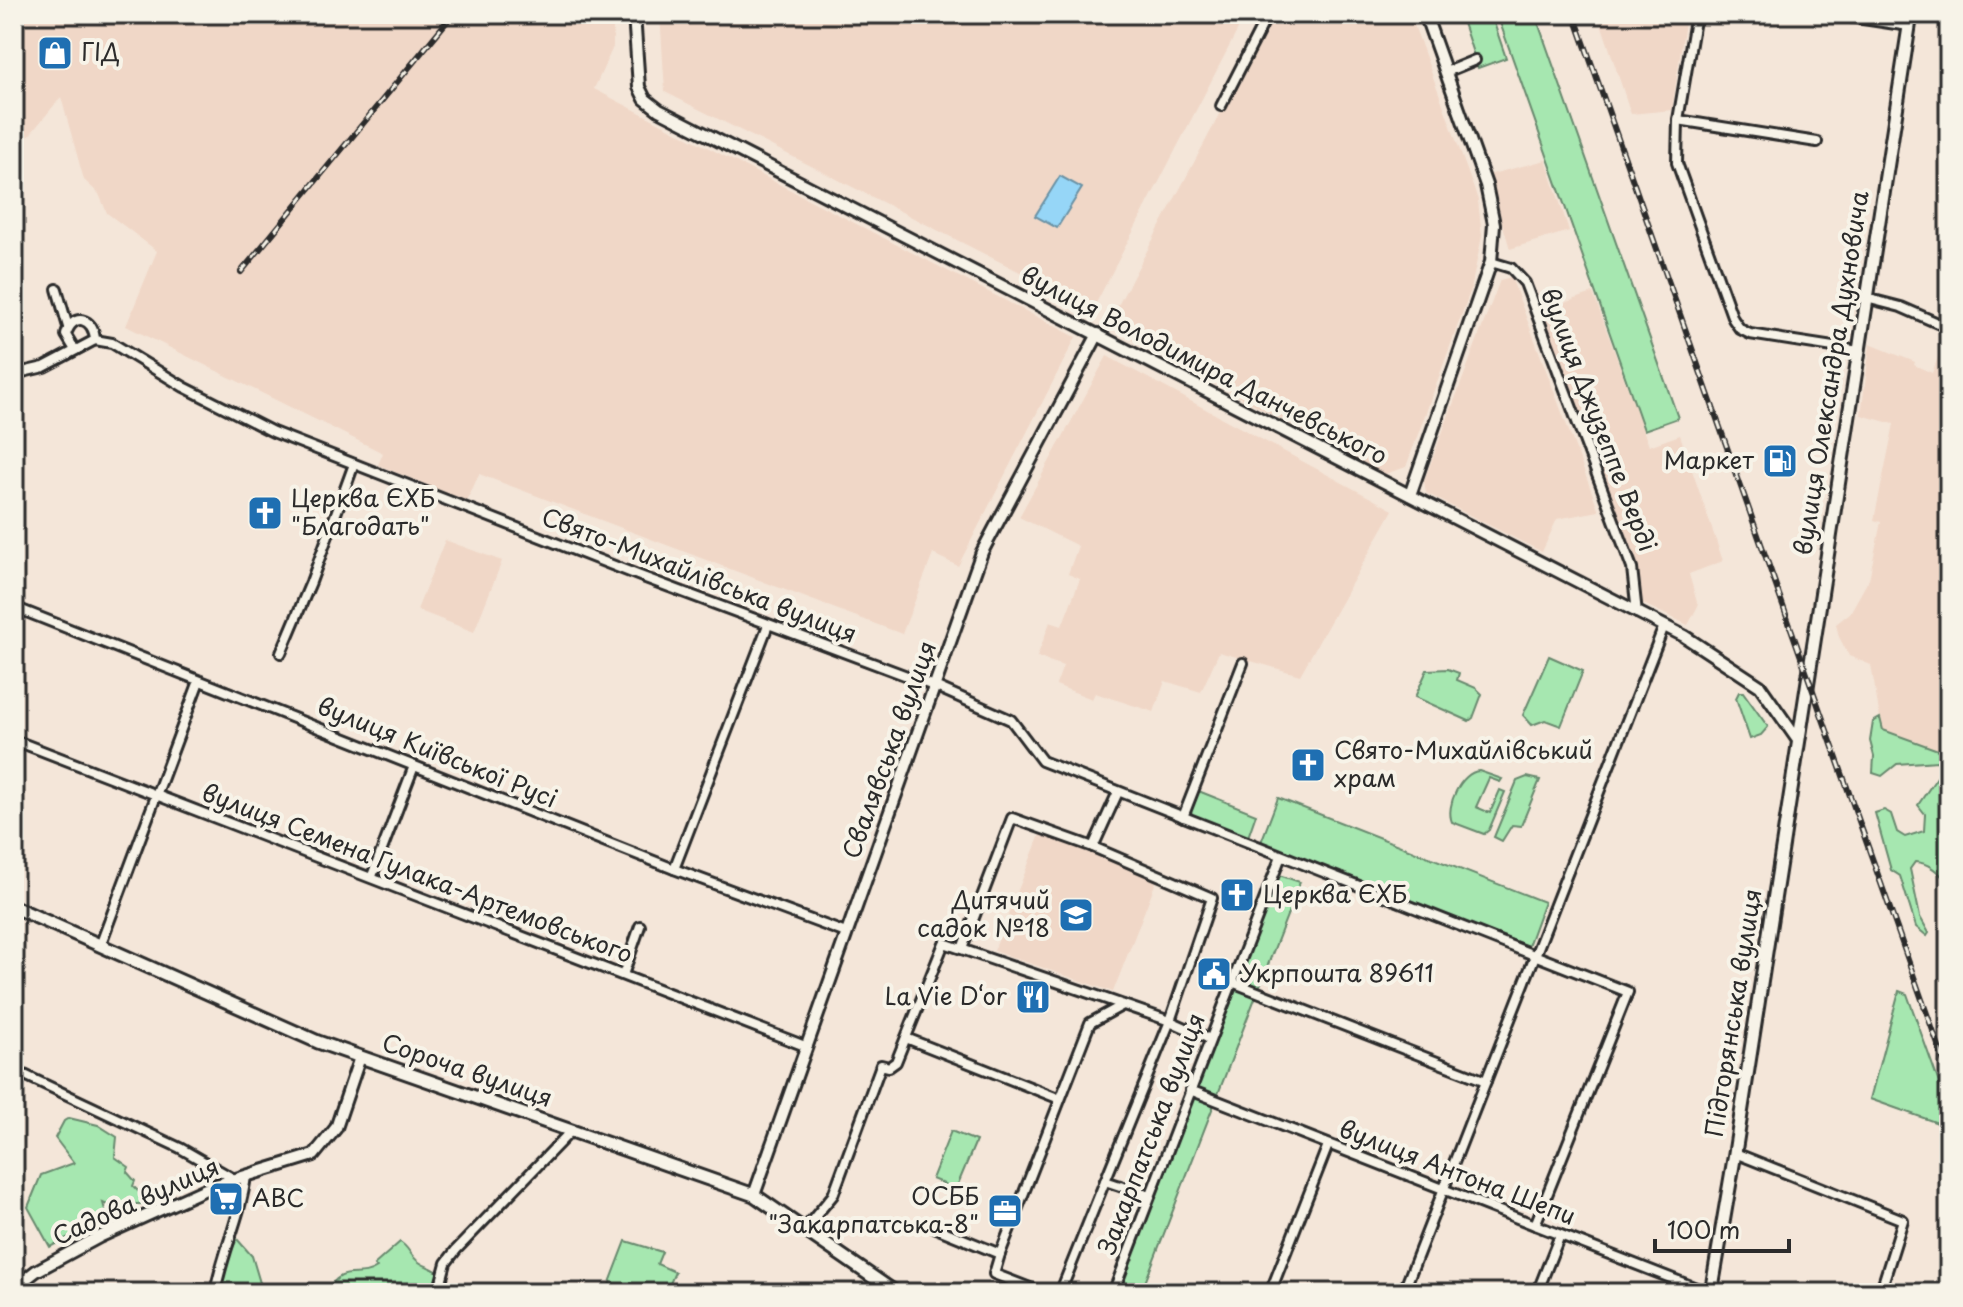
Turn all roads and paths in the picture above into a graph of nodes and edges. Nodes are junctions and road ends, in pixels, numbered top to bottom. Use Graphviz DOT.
graph roads {
  1 [pos="634,14"];
  2 [pos="1268,14"];
  3 [pos="1425,14"];
  4 [pos="1696,14"];
  5 [pos="1830,14"];
  6 [pos="1910,20"];
  7 [pos="1475,60"];
  8 [pos="1446,72"];
  9 [pos="1221,106"];
  10 [pos="1678,120"];
  11 [pos="1817,142"];
  12 [pos="1491,262"];
  13 [pos="57,289"];
  14 [pos="1866,298"];
  15 [pos="71,324"];
  16 [pos="1949,328"];
  17 [pos="1098,334"];
  18 [pos="95,340"];
  19 [pos="75,350"];
  20 [pos="1859,351"];
  21 [pos="14,374"];
  22 [pos="354,464"];
  23 [pos="1410,495"];
  24 [pos="14,607"];
  25 [pos="1637,613"];
  26 [pos="768,625"];
  27 [pos="1664,626"];
  28 [pos="281,653"];
  29 [pos="1243,663"];
  30 [pos="199,681"];
  31 [pos="934,686"];
  32 [pos="1797,739"];
  33 [pos="14,740"];
  34 [pos="414,766"];
  35 [pos="1118,792"];
  36 [pos="156,796"];
  37 [pos="1183,817"];
  38 [pos="1093,847"];
  39 [pos="1281,856"];
  40 [pos="674,869"];
  41 [pos="372,876"];
  42 [pos="14,907"];
  43 [pos="640,926"];
  44 [pos="846,933"];
  45 [pos="100,946"];
  46 [pos="962,949"];
  47 [pos="1535,956"];
  48 [pos="623,975"];
  49 [pos="1232,982"];
  50 [pos="1123,1005"];
  51 [pos="1170,1021"];
  52 [pos="906,1038"];
  53 [pos="1210,1039"];
  54 [pos="805,1046"];
  55 [pos="360,1057"];
  56 [pos="14,1070"];
  57 [pos="1486,1081"];
  58 [pos="1190,1090"];
  59 [pos="1060,1099"];
  60 [pos="571,1131"];
  61 [pos="1328,1145"];
  62 [pos="1735,1153"];
  63 [pos="240,1177"];
  64 [pos="1105,1181"];
  65 [pos="1443,1189"];
  66 [pos="754,1195"];
  67 [pos="1150,1196"];
  68 [pos="1535,1225"];
  69 [pos="931,1226"];
  70 [pos="804,1230"];
  71 [pos="1560,1235"];
  72 [pos="1000,1254"];
  73 [pos="14,1288"];
  74 [pos="215,1293"];
  75 [pos="438,1293"];
  76 [pos="896,1293"];
  77 [pos="1043,1293"];
  78 [pos="1060,1293"];
  79 [pos="1113,1293"];
  80 [pos="1270,1293"];
  81 [pos="1403,1293"];
  82 [pos="1537,1293"];
  83 [pos="1710,1293"];
  84 [pos="1880,1293"];
  1 -- 17 [label="street, вулиця Володимира Данчевського"];
  2 -- 9 [label="street"];
  3 -- 8 [label="street"];
  4 -- 10 [label="street"];
  5 -- 6 [label="street"];
  6 -- 14 [label="main road, вулиця Олександра Духновича"];
  7 -- 8 [label="street"];
  8 -- 12 [label="street"];
  10 -- 11 [label="street"];
  10 -- 20 [label="street"];
  12 -- 23 [label="street"];
  12 -- 25 [label="street, вулиця Джузеппе Верді"];
  13 -- 15 [label="street"];
  14 -- 16 [label="street"];
  14 -- 20 [label="main road, вулиця Олександра Духновича"];
  15 -- 18 [label="street"];
  15 -- 19 [label="street"];
  17 -- 23 [label="street, вулиця Володимира Данчевського"];
  17 -- 31 [label="street, Свалявська вулиця"];
  18 -- 19 [label="street"];
  18 -- 22 [label="street, Свято-Михайлівська вулиця"];
  19 -- 21 [label="street"];
  20 -- 32 [label="main road, вулиця Олександра Духновича"];
  22 -- 26 [label="street, Свято-Михайлівська вулиця"];
  22 -- 28 [label="street"];
  23 -- 25 [label="street, вулиця Володимира Данчевського"];
  24 -- 30 [label="street, вулиця Київської Русі"];
  25 -- 27 [label="street, вулиця Володимира Данчевського"];
  26 -- 31 [label="street, Свято-Михайлівська вулиця"];
  26 -- 40 [label="street"];
  27 -- 32 [label="street, вулиця Володимира Данчевського"];
  27 -- 47 [label="street"];
  29 -- 37 [label="street"];
  30 -- 34 [label="street, вулиця Київської Русі"];
  30 -- 36 [label="street"];
  31 -- 35 [label="street, Свято-Михайлівська вулиця"];
  31 -- 44 [label="street, Свалявська вулиця"];
  32 -- 62 [label="main road, Підгорянська вулиця"];
  33 -- 36 [label="street, вулиця Семена Гулака-Артемовського"];
  34 -- 40 [label="street, вулиця Київської Русі"];
  34 -- 41 [label="street"];
  35 -- 37 [label="street, Свято-Михайлівська вулиця"];
  35 -- 38 [label="street"];
  36 -- 41 [label="street, вулиця Семена Гулака-Артемовського"];
  36 -- 45 [label="street"];
  37 -- 39 [label="street, Свято-Михайлівська вулиця"];
  38 -- 46 [label="street"];
  38 -- 51 [label="street"];
  39 -- 47 [label="street, Свято-Михайлівська вулиця"];
  39 -- 49 [label="street, Закарпатська вулиця"];
  40 -- 44 [label="street, вулиця Київської Русі"];
  41 -- 48 [label="street, вулиця Семена Гулака-Артемовського"];
  42 -- 45 [label="main road, Сороча вулиця"];
  43 -- 48 [label="street"];
  44 -- 54 [label="street, Свалявська вулиця"];
  45 -- 55 [label="main road, Сороча вулиця"];
  46 -- 50 [label="street"];
  46 -- 52 [label="street"];
  47 -- 57 [label="street"];
  47 -- 68 [label="street, Свято-Михайлівська вулиця"];
  48 -- 54 [label="street, вулиця Семена Гулака-Артемовського"];
  49 -- 53 [label="street, Закарпатська вулиця"];
  49 -- 57 [label="street"];
  50 -- 51 [label="street"];
  50 -- 59 [label="street"];
  51 -- 53 [label="street"];
  51 -- 64 [label="street"];
  52 -- 59 [label="street"];
  52 -- 70 [label="street"];
  53 -- 58 [label="street, Закарпатська вулиця"];
  54 -- 66 [label="street, Свалявська вулиця"];
  55 -- 60 [label="main road, Сороча вулиця"];
  55 -- 63 [label="street, Садова вулиця"];
  56 -- 63 [label="street"];
  57 -- 65 [label="street"];
  58 -- 61 [label="street, вулиця Антона Шепи"];
  58 -- 67 [label="street, Закарпатська вулиця"];
  59 -- 72 [label="street"];
  60 -- 66 [label="main road, Сороча вулиця"];
  60 -- 75 [label="street"];
  61 -- 65 [label="street, вулиця Антона Шепи"];
  61 -- 80 [label="street"];
  62 -- 83 [label="main road, Підгорянська вулиця"];
  62 -- 84 [label="street"];
  63 -- 73 [label="street, Садова вулиця"];
  63 -- 74 [label="street"];
  64 -- 67 [label="street"];
  64 -- 78 [label="street"];
  65 -- 68 [label="street, вулиця Антона Шепи"];
  65 -- 81 [label="street"];
  66 -- 70 [label="main road, Сороча вулиця"];
  67 -- 79 [label="street, Закарпатська вулиця"];
  68 -- 71 [label="street, вулиця Антона Шепи"];
  69 -- 72 [label="street"];
  70 -- 76 [label="main road, Сороча вулиця"];
  71 -- 82 [label="street"];
  71 -- 83 [label="street, вулиця Антона Шепи"];
  72 -- 77 [label="street"];
}
